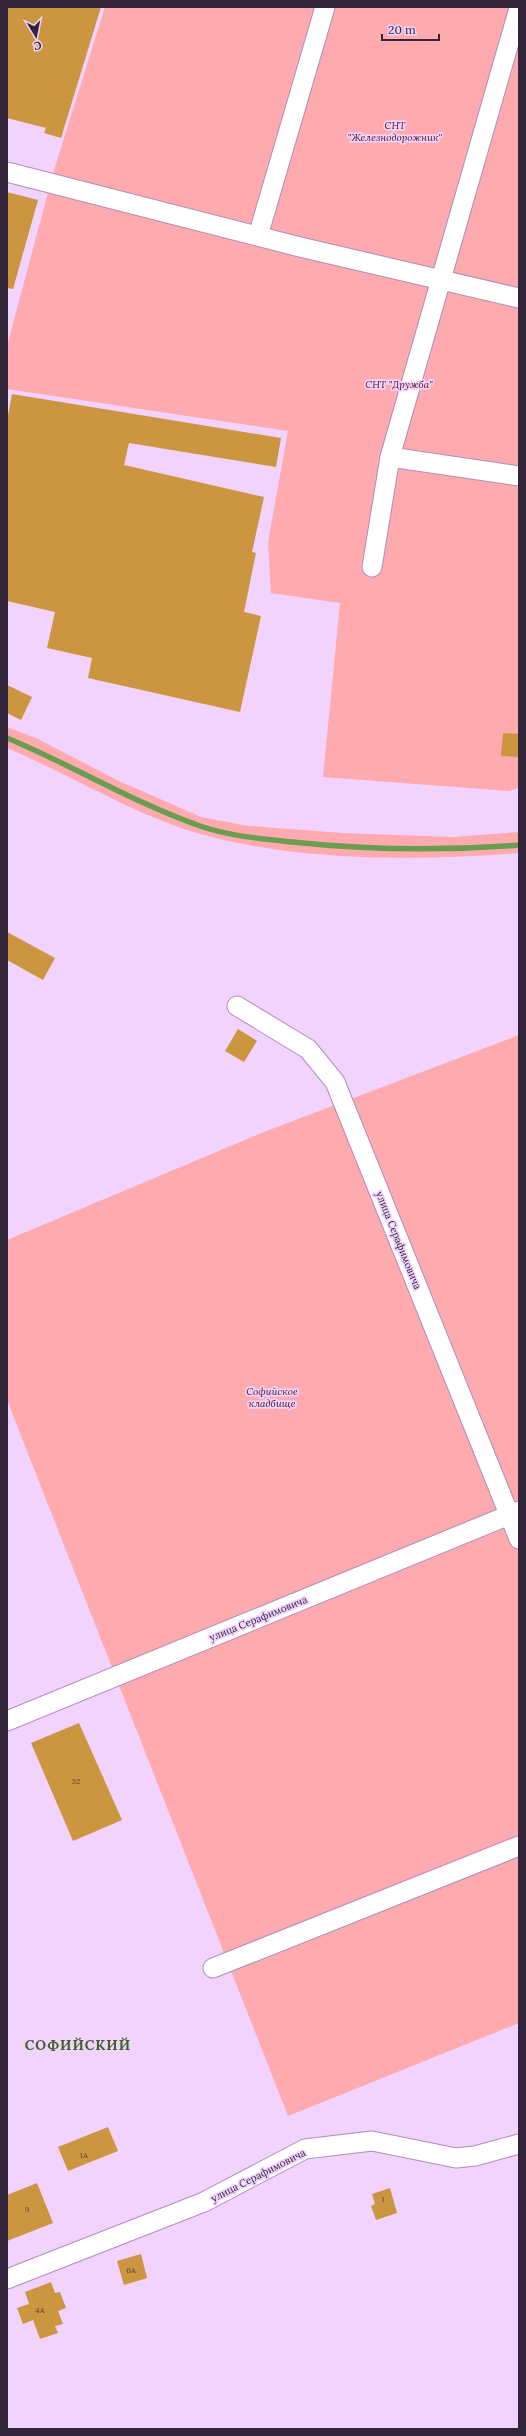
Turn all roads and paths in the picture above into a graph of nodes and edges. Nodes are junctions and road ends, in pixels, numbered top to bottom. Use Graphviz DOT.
graph roads {
  1 [pos="326,7"];
  2 [pos="519,8"];
  3 [pos="7,172"];
  4 [pos="258,236"];
  5 [pos="441,280"];
  6 [pos="519,298"];
  7 [pos="390,457"];
  8 [pos="519,476"];
  9 [pos="372,567"];
  10 [pos="237,1006"];
  11 [pos="514,1513"];
  12 [pos="519,1539"];
  13 [pos="7,1721"];
  14 [pos="519,1846"];
  15 [pos="213,1968"];
  16 [pos="519,2144"];
  17 [pos="7,2279"];
  1 -- 4 [label="street"];
  2 -- 5 [label="street"];
  3 -- 4 [label="street"];
  4 -- 5 [label="street"];
  5 -- 6 [label="street"];
  5 -- 7 [label="street"];
  7 -- 8 [label="street"];
  7 -- 9 [label="street"];
  10 -- 11 [label="street, улица Серафимовича"];
  11 -- 12 [label="street, улица Серафимовича"];
  11 -- 13 [label="street, улица Серафимовича"];
  14 -- 15 [label="street"];
  16 -- 17 [label="street, улица Серафимовича"];
}
